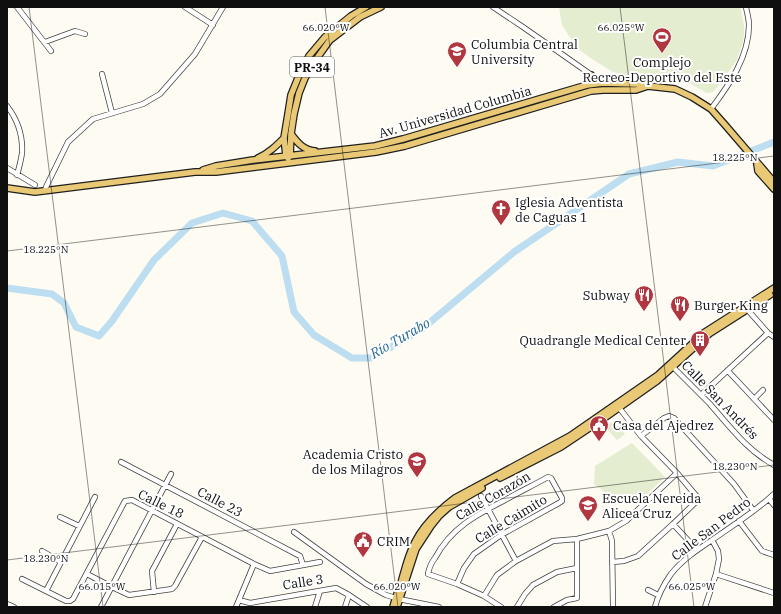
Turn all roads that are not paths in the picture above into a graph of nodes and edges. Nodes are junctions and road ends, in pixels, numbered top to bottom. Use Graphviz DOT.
graph roads {
  1 [pos="17,7"];
  2 [pos="185,7"];
  3 [pos="223,7"];
  4 [pos="366,7"];
  5 [pos="381,7"];
  6 [pos="494,7"];
  7 [pos="746,8"];
  8 [pos="213,25"];
  9 [pos="85,34"];
  10 [pos="45,42"];
  11 [pos="51,51"];
  12 [pos="102,74"];
  13 [pos="591,75"];
  14 [pos="603,83"];
  15 [pos="587,85"];
  16 [pos="648,86"];
  17 [pos="628,90"];
  18 [pos="555,102"];
  19 [pos="7,106"];
  20 [pos="711,109"];
  21 [pos="503,110"];
  22 [pos="9,112"];
  23 [pos="112,113"];
  24 [pos="505,116"];
  25 [pos="291,134"];
  26 [pos="284,138"];
  27 [pos="321,152"];
  28 [pos="348,156"];
  29 [pos="288,157"];
  30 [pos="253,160"];
  31 [pos="756,162"];
  32 [pos="7,168"];
  33 [pos="240,169"];
  34 [pos="195,172"];
  35 [pos="17,175"];
  36 [pos="774,182"];
  37 [pos="36,185"];
  38 [pos="7,188"];
  39 [pos="774,189"];
  40 [pos="45,190"];
  41 [pos="774,288"];
  42 [pos="774,293"];
  43 [pos="747,308"];
  44 [pos="768,333"];
  45 [pos="774,337"];
  46 [pos="672,365"];
  47 [pos="728,370"];
  48 [pos="763,390"];
  49 [pos="702,395"];
  50 [pos="754,399"];
  51 [pos="618,406"];
  52 [pos="774,420"];
  53 [pos="641,436"];
  54 [pos="122,462"];
  55 [pos="774,465"];
  56 [pos="677,473"];
  57 [pos="171,474"];
  58 [pos="546,479"];
  59 [pos="165,485"];
  60 [pos="774,494"];
  61 [pos="481,496"];
  62 [pos="95,497"];
  63 [pos="769,499"];
  64 [pos="774,505"];
  65 [pos="488,509"];
  66 [pos="753,510"];
  67 [pos="151,511"];
  68 [pos="60,517"];
  69 [pos="739,521"];
  70 [pos="177,524"];
  71 [pos="673,524"];
  72 [pos="79,526"];
  73 [pos="609,531"];
  74 [pos="294,532"];
  75 [pos="502,535"];
  76 [pos="202,537"];
  77 [pos="577,539"];
  78 [pos="712,540"];
  79 [pos="697,550"];
  80 [pos="42,551"];
  81 [pos="774,555"];
  82 [pos="516,560"];
  83 [pos="60,562"];
  84 [pos="320,562"];
  85 [pos="612,562"];
  86 [pos="254,564"];
  87 [pos="303,565"];
  88 [pos="577,568"];
  89 [pos="87,574"];
  90 [pos="716,574"];
  91 [pos="22,579"];
  92 [pos="457,584"];
  93 [pos="112,587"];
  94 [pos="648,590"];
  95 [pos="46,591"];
  96 [pos="320,591"];
  97 [pos="154,592"];
  98 [pos="774,593"];
  99 [pos="349,595"];
  100 [pos="658,595"];
  101 [pos="484,596"];
  102 [pos="398,598"];
  103 [pos="239,600"];
  104 [pos="7,604"];
  105 [pos="14,607"];
  106 [pos="101,607"];
  107 [pos="236,607"];
  108 [pos="315,607"];
  109 [pos="345,607"];
  110 [pos="367,607"];
  111 [pos="393,607"];
  112 [pos="397,607"];
  113 [pos="439,607"];
  114 [pos="501,607"];
  115 [pos="517,607"];
  116 [pos="554,607"];
  117 [pos="613,607"];
  118 [pos="654,607"];
  119 [pos="705,607"];
  1 -- 10 [label="street"];
  2 -- 8 [label="street"];
  3 -- 8 [label="street"];
  4 -- 26 [label="main road, PR-34"];
  5 -- 25 [label="main road, PR-34"];
  6 -- 13 [label="street"];
  7 -- 20 [label="street"];
  8 -- 23 [label="street"];
  9 -- 10 [label="street"];
  10 -- 11 [label="street"];
  12 -- 23 [label="street"];
  13 -- 14 [label="street"];
  13 -- 15 [label="main road"];
  14 -- 15 [label="main road, Av. Universidad Columbia"];
  14 -- 16 [label="main road, Av. Universidad Columbia"];
  14 -- 17 [label="main road"];
  14 -- 18 [label="main road"];
  15 -- 21 [label="main road, Av. Universidad Columbia"];
  16 -- 17 [label="main road, Av. Universidad Columbia"];
  16 -- 20 [label="main road, Av. Universidad Columbia"];
  17 -- 18 [label="main road, Av. Universidad Columbia"];
  18 -- 24 [label="main road, Av. Universidad Columbia"];
  19 -- 22 [label="street"];
  20 -- 31 [label="main road, Av. Universidad Columbia"];
  21 -- 24 [label="main road"];
  21 -- 27 [label="main road, Av. Universidad Columbia"];
  22 -- 35 [label="street"];
  23 -- 40 [label="street"];
  24 -- 28 [label="main road, Av. Universidad Columbia"];
  25 -- 27 [label="main road"];
  25 -- 29 [label="main road, PR-34"];
  26 -- 29 [label="main road, PR-34"];
  26 -- 30 [label="main road"];
  27 -- 29 [label="main road, Av. Universidad Columbia"];
  28 -- 29 [label="main road"];
  28 -- 33 [label="main road, Av. Universidad Columbia"];
  29 -- 30 [label="main road, Av. Universidad Columbia"];
  29 -- 33 [label="main road"];
  30 -- 34 [label="main road, Av. Universidad Columbia"];
  31 -- 36 [label="main road, Av. Universidad Columbia"];
  31 -- 39 [label="main road, Av. Universidad Columbia"];
  32 -- 35 [label="street"];
  33 -- 34 [label="main road, Av. Universidad Columbia"];
  34 -- 40 [label="main road, Av. Universidad Columbia"];
  35 -- 37 [label="street"];
  38 -- 40 [label="main road, Av. Universidad Columbia"];
  41 -- 43 [label="main road"];
  42 -- 43 [label="main road"];
  43 -- 44 [label="street"];
  43 -- 46 [label="main road"];
  44 -- 45 [label="street"];
  44 -- 47 [label="street"];
  46 -- 49 [label="street, Calle San Andrés"];
  46 -- 51 [label="main road"];
  47 -- 49 [label="street"];
  47 -- 50 [label="street"];
  48 -- 50 [label="street"];
  49 -- 55 [label="street, Calle San Andrés"];
  50 -- 52 [label="street"];
  51 -- 53 [label="street"];
  51 -- 102 [label="main road"];
  53 -- 56 [label="street"];
  53 -- 66 [label="street"];
  54 -- 59 [label="street, Calle 23"];
  56 -- 71 [label="street"];
  56 -- 73 [label="street"];
  57 -- 59 [label="street"];
  58 -- 65 [label="street, Calle Corazón"];
  58 -- 75 [label="street, Calle Caimito"];
  59 -- 67 [label="street"];
  59 -- 87 [label="street, Calle 23"];
  60 -- 63 [label="street, Calle San Pedro"];
  61 -- 65 [label="street"];
  62 -- 72 [label="street"];
  63 -- 64 [label="street"];
  63 -- 66 [label="street, Calle San Pedro"];
  65 -- 75 [label="street"];
  65 -- 92 [label="street, Calle Corazón"];
  66 -- 69 [label="street, Calle San Pedro"];
  67 -- 70 [label="street, Calle 18"];
  67 -- 89 [label="street, Calle 18"];
  67 -- 93 [label="street"];
  68 -- 72 [label="street"];
  69 -- 78 [label="street, Calle San Pedro"];
  69 -- 81 [label="street"];
  70 -- 76 [label="street, Calle 18"];
  70 -- 97 [label="street"];
  71 -- 79 [label="street"];
  71 -- 85 [label="street"];
  72 -- 83 [label="street"];
  73 -- 77 [label="street"];
  73 -- 85 [label="street"];
  74 -- 102 [label="street"];
  75 -- 82 [label="street"];
  75 -- 92 [label="street, Calle Caimito"];
  76 -- 86 [label="street, Calle 18"];
  76 -- 97 [label="street"];
  77 -- 82 [label="street"];
  77 -- 88 [label="street"];
  78 -- 79 [label="street, Calle San Pedro"];
  78 -- 90 [label="street"];
  79 -- 100 [label="street, Calle San Pedro"];
  80 -- 83 [label="street"];
  82 -- 101 [label="street"];
  83 -- 95 [label="street"];
  84 -- 87 [label="street, Calle 18"];
  85 -- 117 [label="street"];
  86 -- 87 [label="street, Calle 18"];
  86 -- 103 [label="street"];
  88 -- 115 [label="street"];
  88 -- 116 [label="street"];
  89 -- 93 [label="street"];
  89 -- 95 [label="street, Calle 18"];
  90 -- 98 [label="street"];
  90 -- 119 [label="street"];
  91 -- 95 [label="street, Calle 18"];
  92 -- 101 [label="street"];
  93 -- 97 [label="street"];
  93 -- 106 [label="street"];
  94 -- 100 [label="street"];
  96 -- 99 [label="street, Calle 3"];
  96 -- 103 [label="street, Calle 3"];
  96 -- 108 [label="street"];
  99 -- 109 [label="street"];
  99 -- 110 [label="street, Calle 3"];
  100 -- 118 [label="street, Calle San Pedro"];
  101 -- 114 [label="street"];
  102 -- 111 [label="main road"];
  102 -- 112 [label="main road"];
  102 -- 113 [label="street"];
  103 -- 107 [label="street"];
  104 -- 105 [label="street"];
}
